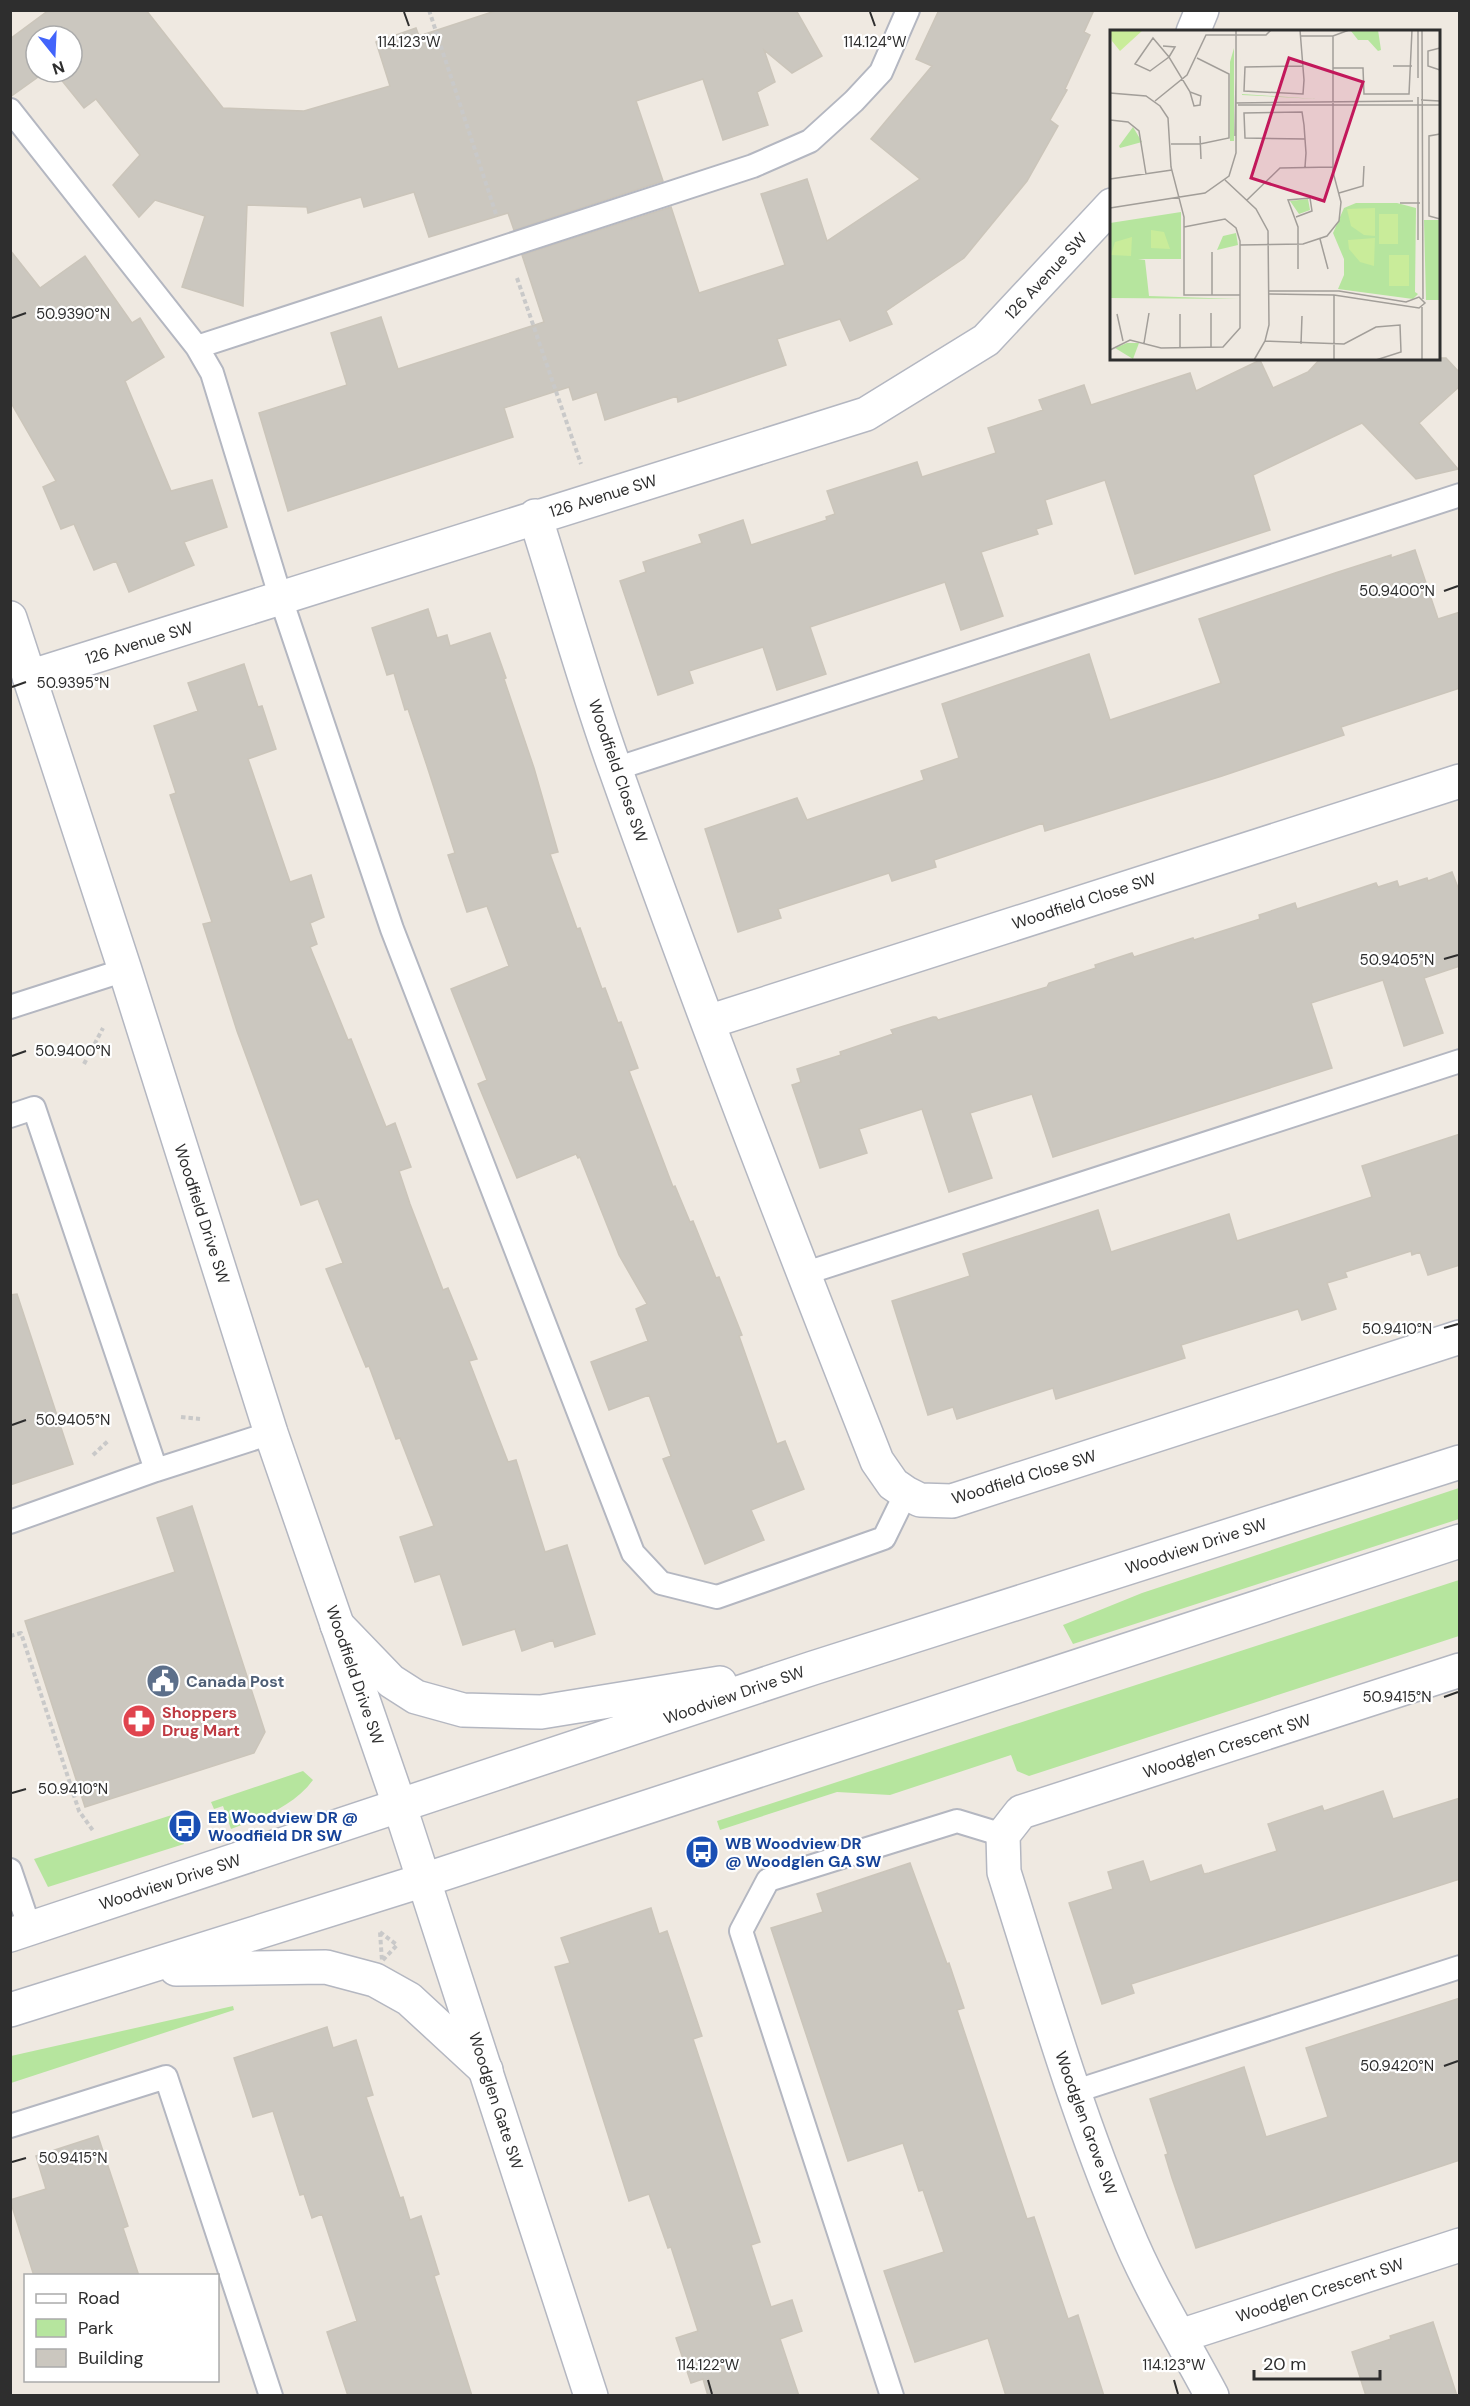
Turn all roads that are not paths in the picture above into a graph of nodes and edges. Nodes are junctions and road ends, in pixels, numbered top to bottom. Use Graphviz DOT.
graph roads {
  1 [pos="908,10"];
  2 [pos="1202,10"];
  3 [pos="1194,30"];
  4 [pos="10,110"];
  5 [pos="1110,207"];
  6 [pos="197,347"];
  7 [pos="1460,495"];
  8 [pos="535,516"];
  9 [pos="280,599"];
  10 [pos="10,618"];
  11 [pos="30,677"];
  12 [pos="615,769"];
  13 [pos="1460,781"];
  14 [pos="125,970"];
  15 [pos="10,1007"];
  16 [pos="708,1022"];
  17 [pos="1460,1061"];
  18 [pos="10,1116"];
  19 [pos="803,1274"];
  20 [pos="1460,1337"];
  21 [pos="271,1433"];
  22 [pos="1460,1462"];
  23 [pos="156,1470"];
  24 [pos="906,1492"];
  25 [pos="10,1522"];
  26 [pos="1460,1541"];
  27 [pos="337,1625"];
  28 [pos="813,1668"];
  29 [pos="1460,1670"];
  30 [pos="400,1807"];
  31 [pos="1003,1834"];
  32 [pos="10,1870"];
  33 [pos="424,1880"];
  34 [pos="20,1932"];
  35 [pos="1460,1967"];
  36 [pos="21,2007"];
  37 [pos="486,2070"];
  38 [pos="1073,2092"];
  39 [pos="10,2126"];
  40 [pos="1460,2245"];
  41 [pos="1180,2336"];
  42 [pos="271,2396"];
  43 [pos="591,2396"];
  44 [pos="892,2396"];
  45 [pos="1212,2396"];
  1 -- 6 [label="lane"];
  2 -- 3 [label="street"];
  4 -- 6 [label="lane"];
  5 -- 8 [label="street, 126 Avenue SW"];
  6 -- 9 [label="lane"];
  7 -- 12 [label="lane"];
  8 -- 9 [label="street, 126 Avenue SW"];
  8 -- 12 [label="street, Woodfield Close SW"];
  9 -- 11 [label="street, 126 Avenue SW"];
  9 -- 24 [label="lane"];
  10 -- 11 [label="street, Woodfield Drive SW"];
  11 -- 14 [label="street, Woodfield Drive SW"];
  12 -- 16 [label="street, Woodfield Close SW"];
  13 -- 16 [label="street, Woodfield Close SW"];
  14 -- 15 [label="lane"];
  14 -- 21 [label="street, Woodfield Drive SW"];
  16 -- 19 [label="street, Woodfield Close SW"];
  17 -- 19 [label="lane"];
  18 -- 23 [label="lane"];
  19 -- 24 [label="street, Woodfield Close SW"];
  20 -- 24 [label="street, Woodfield Close SW"];
  21 -- 23 [label="lane"];
  21 -- 27 [label="street, Woodfield Drive SW"];
  22 -- 28 [label="street, Woodview Drive SW"];
  23 -- 25 [label="lane"];
  26 -- 33 [label="street"];
  27 -- 28 [label="street"];
  27 -- 30 [label="street, Woodfield Drive SW"];
  28 -- 30 [label="street, Woodview Drive SW"];
  29 -- 31 [label="street, Woodglen Crescent SW"];
  30 -- 33 [label="street, Woodglen Gate SW"];
  30 -- 34 [label="street, Woodview Drive SW"];
  31 -- 38 [label="street, Woodglen Grove SW"];
  31 -- 44 [label="lane"];
  32 -- 34 [label="lane"];
  33 -- 36 [label="street"];
  33 -- 37 [label="street, Woodglen Gate SW"];
  35 -- 38 [label="lane"];
  36 -- 37 [label="street"];
  37 -- 43 [label="street, Woodglen Gate SW"];
  38 -- 41 [label="street, Woodglen Grove SW"];
  39 -- 42 [label="lane"];
  40 -- 41 [label="street, Woodglen Crescent SW"];
  41 -- 45 [label="street, Woodglen Grove SW"];
}
